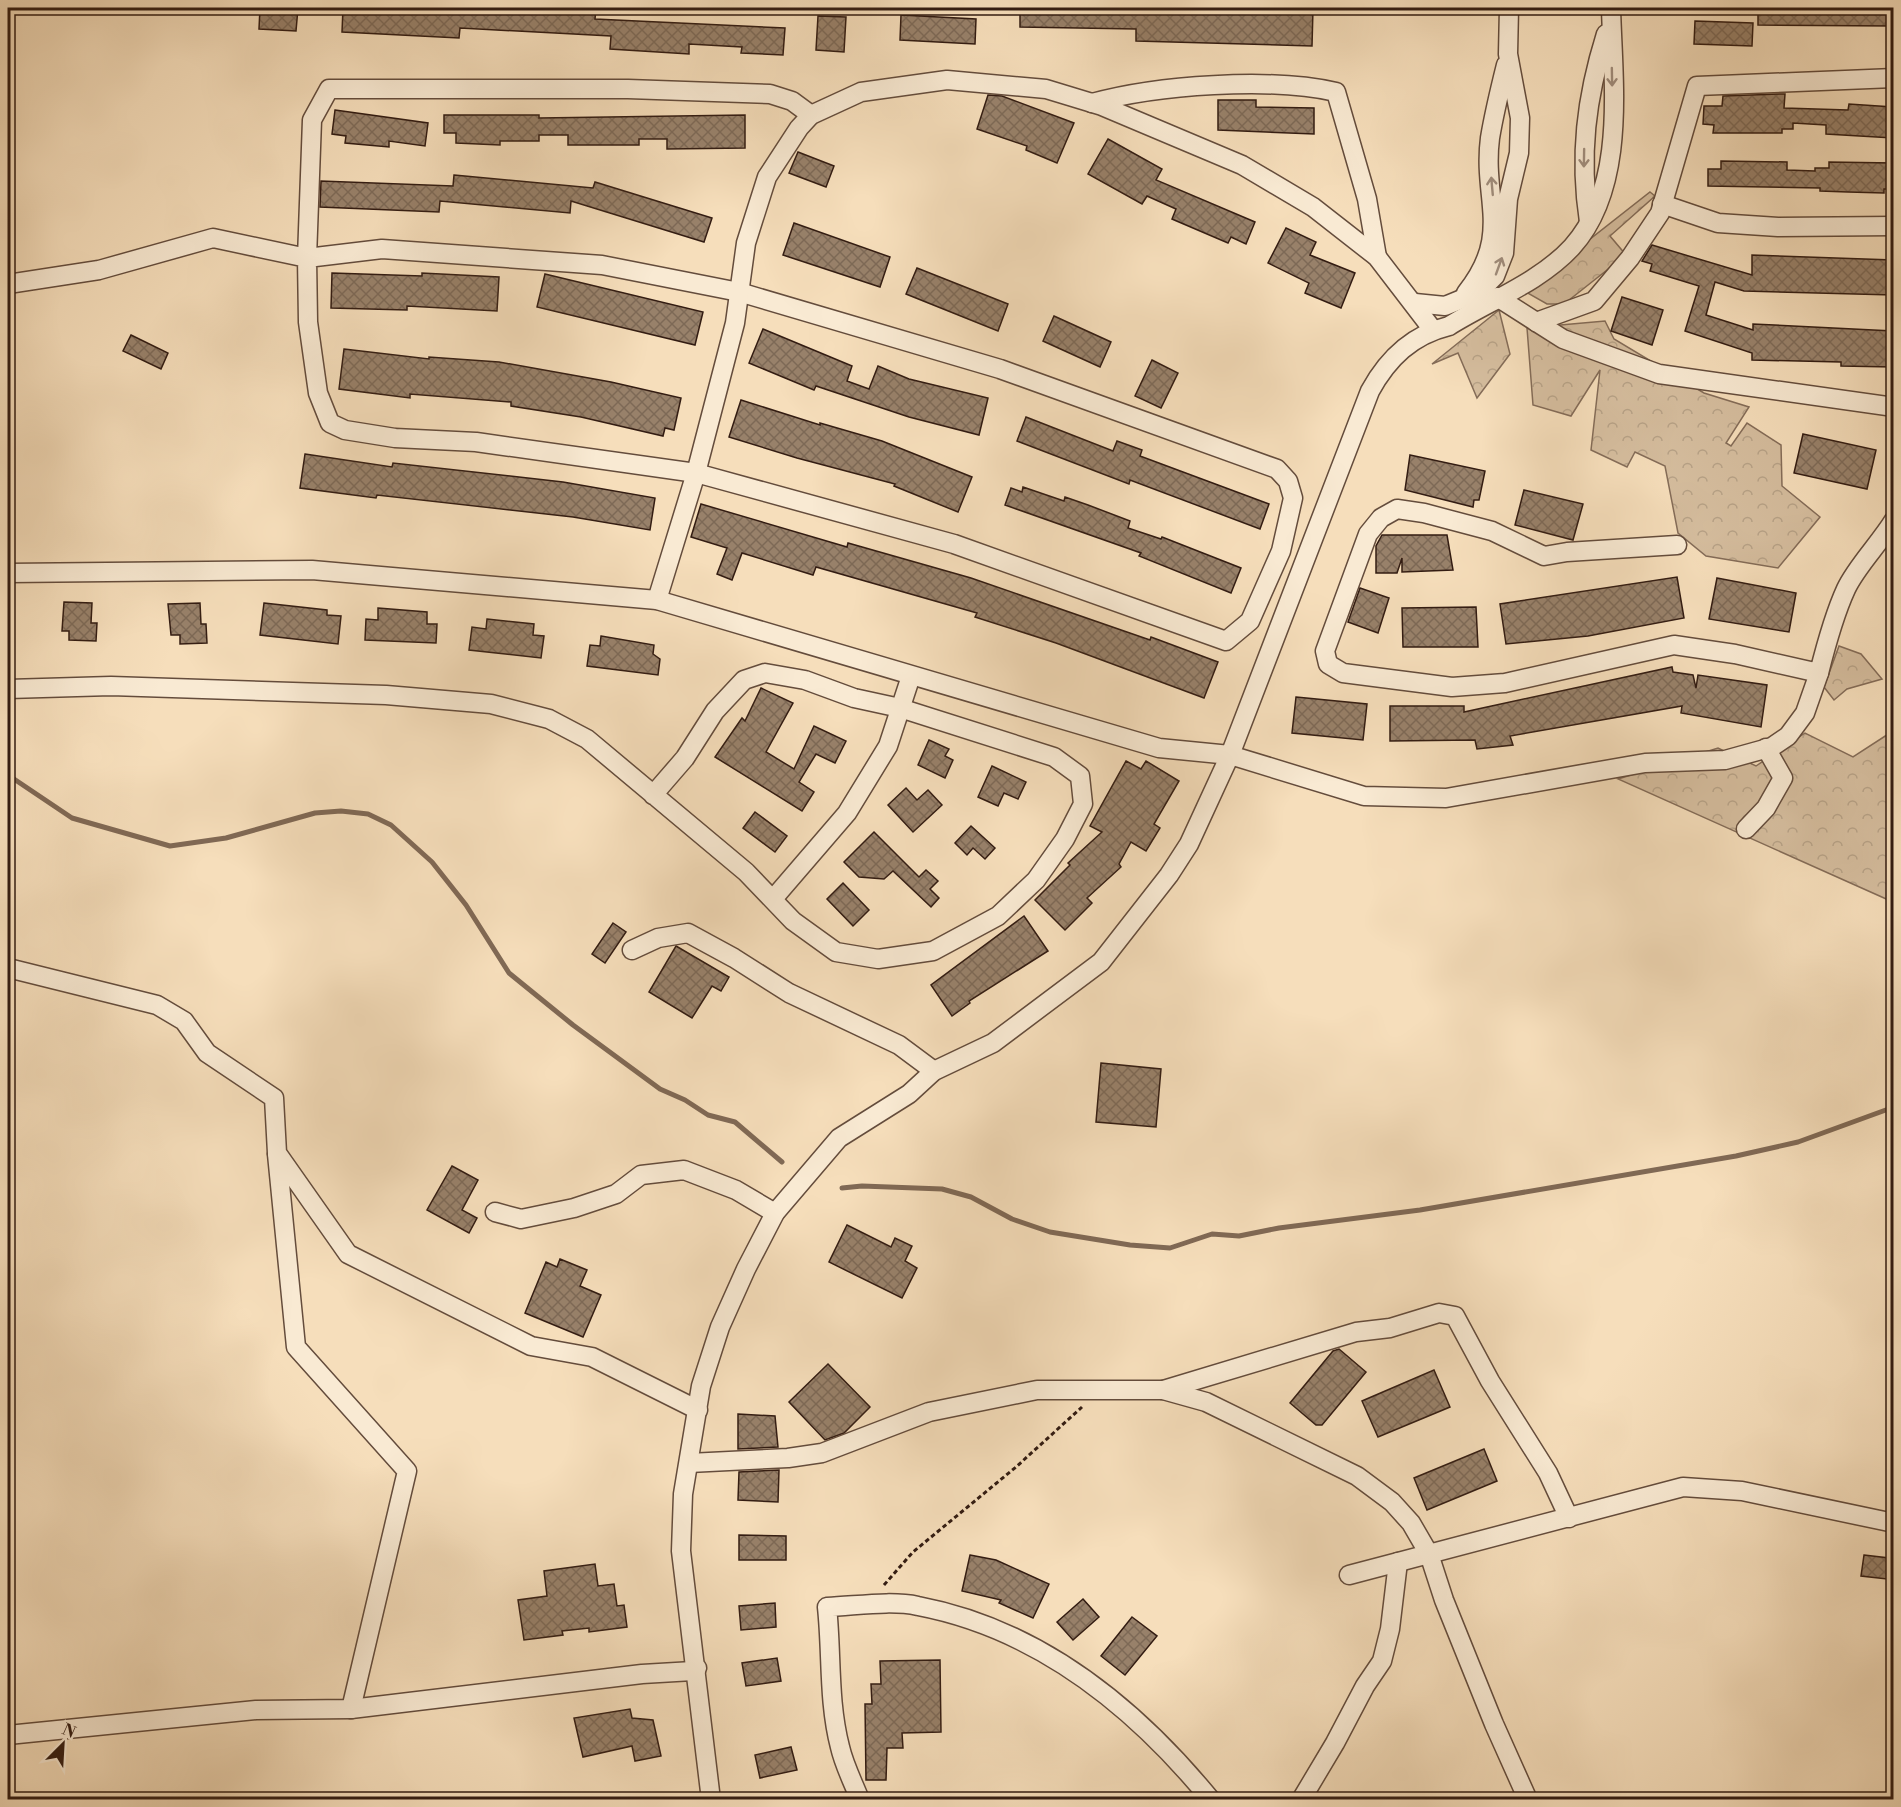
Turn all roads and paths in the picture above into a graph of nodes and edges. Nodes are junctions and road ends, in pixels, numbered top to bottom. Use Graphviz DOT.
graph roads {
  1 [pos="1509,9"];
  2 [pos="1611,13"];
  3 [pos="1508,54"];
  4 [pos="1893,78"];
  5 [pos="1092,103"];
  6 [pos="811,115"];
  7 [pos="1662,204"];
  8 [pos="1589,224"];
  9 [pos="1893,226"];
  10 [pos="1377,257"];
  11 [pos="307,258"];
  12 [pos="8,284"];
  13 [pos="739,292"];
  14 [pos="1461,299"];
  15 [pos="1491,300"];
  16 [pos="1415,303"];
  17 [pos="1536,322"];
  18 [pos="1434,330"];
  19 [pos="1893,407"];
  20 [pos="696,473"];
  21 [pos="1893,519"];
  22 [pos="1677,545"];
  23 [pos="8,573"];
  24 [pos="657,600"];
  25 [pos="1820,673"];
  26 [pos="911,676"];
  27 [pos="8,689"];
  28 [pos="900,708"];
  29 [pos="1766,748"];
  30 [pos="1230,755"];
  31 [pos="653,795"];
  32 [pos="1746,829"];
  33 [pos="773,900"];
  34 [pos="632,950"];
  35 [pos="8,968"];
  36 [pos="934,1071"];
  37 [pos="277,1153"];
  38 [pos="495,1212"];
  39 [pos="775,1213"];
  40 [pos="1101,1390"];
  41 [pos="1163,1390"];
  42 [pos="698,1410"];
  43 [pos="689,1463"];
  44 [pos="1569,1518"];
  45 [pos="1893,1523"];
  46 [pos="1429,1554"];
  47 [pos="1398,1562"];
  48 [pos="1349,1575"];
  49 [pos="865,1605"];
  50 [pos="697,1668"];
  51 [pos="351,1709"];
  52 [pos="8,1735"];
  53 [pos="711,1800"];
  54 [pos="860,1800"];
  55 [pos="1211,1800"];
  56 [pos="1301,1800"];
  57 [pos="1528,1800"];
  1 -- 3 [label="lane"];
  2 -- 8 [label="lane, one-way"];
  2 -- 8 [label="lane, one-way"];
  14 -- 3 [label="lane, one-way"];
  14 -- 3 [label="lane, one-way"];
  4 -- 7 [label="lane"];
  5 -- 6 [label="lane"];
  5 -- 10 [label="lane"];
  5 -- 10 [label="lane"];
  6 -- 11 [label="lane"];
  6 -- 13 [label="lane"];
  7 -- 9 [label="lane"];
  7 -- 17 [label="lane"];
  8 -- 15 [label="lane"];
  10 -- 16 [label="lane"];
  11 -- 12 [label="lane"];
  11 -- 13 [label="lane"];
  11 -- 20 [label="lane"];
  13 -- 20 [label="lane"];
  13 -- 20 [label="lane"];
  14 -- 16 [label="lane"];
  15 -- 17 [label="lane"];
  15 -- 18 [label="lane"];
  16 -- 18 [label="lane"];
  17 -- 19 [label="lane"];
  18 -- 30 [label="lane"];
  20 -- 24 [label="lane"];
  21 -- 25 [label="lane"];
  22 -- 25 [label="lane"];
  23 -- 24 [label="lane"];
  24 -- 26 [label="lane"];
  25 -- 29 [label="lane"];
  26 -- 28 [label="lane"];
  26 -- 30 [label="lane"];
  27 -- 31 [label="lane"];
  28 -- 31 [label="lane"];
  28 -- 33 [label="lane"];
  28 -- 33 [label="lane"];
  29 -- 30 [label="lane"];
  29 -- 32 [label="lane"];
  30 -- 36 [label="lane"];
  31 -- 33 [label="lane"];
  34 -- 36 [label="lane"];
  35 -- 37 [label="lane"];
  36 -- 39 [label="lane"];
  37 -- 42 [label="lane"];
  37 -- 51 [label="lane"];
  38 -- 39 [label="lane"];
  39 -- 42 [label="lane"];
  40 -- 41 [label="lane"];
  40 -- 43 [label="lane"];
  40 -- 49 [label="path"];
  41 -- 44 [label="lane"];
  41 -- 46 [label="lane"];
  42 -- 43 [label="lane"];
  43 -- 50 [label="lane"];
  44 -- 45 [label="lane"];
  44 -- 46 [label="lane"];
  46 -- 47 [label="lane"];
  46 -- 57 [label="lane"];
  47 -- 48 [label="lane"];
  47 -- 56 [label="lane"];
  49 -- 54 [label="lane"];
  49 -- 55 [label="lane"];
  50 -- 51 [label="lane"];
  50 -- 53 [label="lane"];
  51 -- 52 [label="lane"];
}
